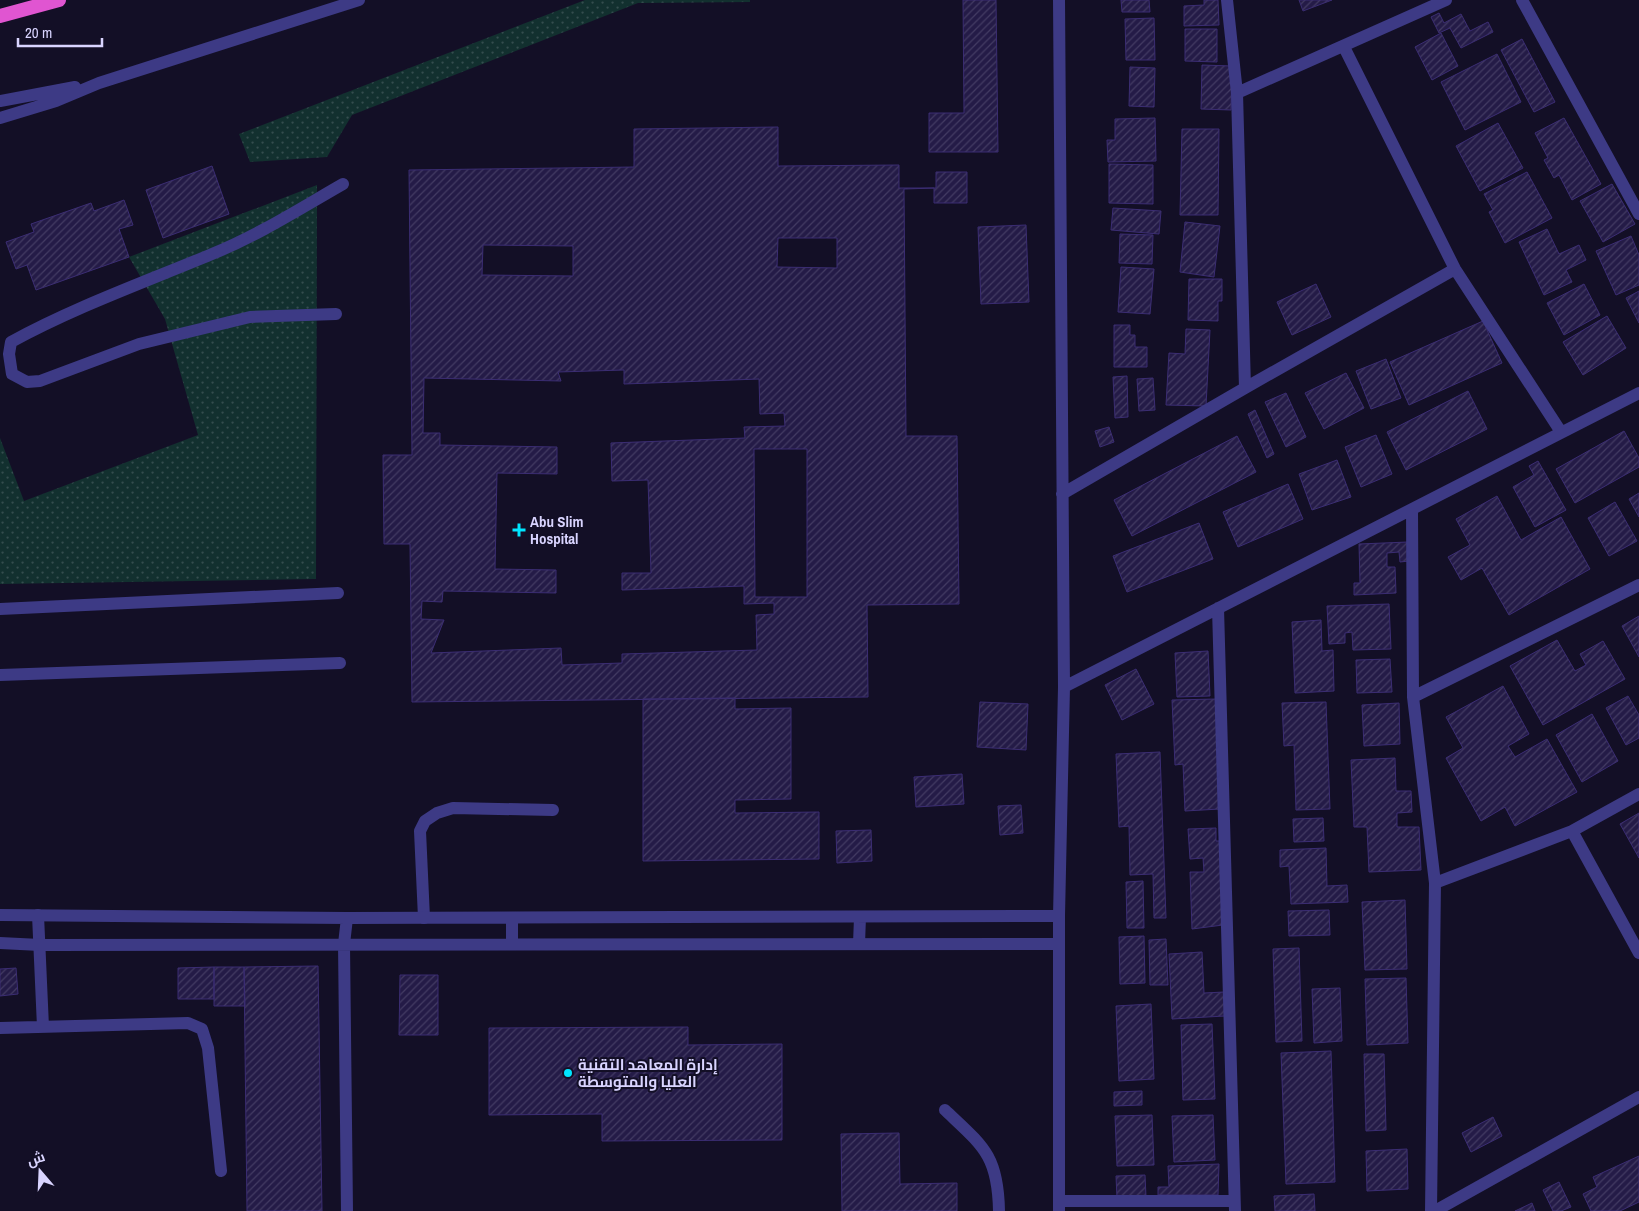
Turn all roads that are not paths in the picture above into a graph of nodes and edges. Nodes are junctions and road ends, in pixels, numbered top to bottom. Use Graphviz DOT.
graph roads {
  1 [pos="59,0"];
  2 [pos="359,0"];
  3 [pos="1059,0"];
  4 [pos="1227,0"];
  5 [pos="1446,0"];
  6 [pos="1522,0"];
  7 [pos="0,16"];
  8 [pos="1344,46"];
  9 [pos="100,83"];
  10 [pos="1237,93"];
  11 [pos="0,101"];
  12 [pos="0,118"];
  13 [pos="343,184"];
  14 [pos="1639,214"];
  15 [pos="1455,269"];
  16 [pos="336,314"];
  17 [pos="1245,388"];
  18 [pos="1639,393"];
  19 [pos="1561,432"];
  20 [pos="1062,494"];
  21 [pos="1412,509"];
  22 [pos="1639,585"];
  23 [pos="338,593"];
  24 [pos="1218,608"];
  25 [pos="0,609"];
  26 [pos="340,663"];
  27 [pos="0,675"];
  28 [pos="1064,688"];
  29 [pos="1413,697"];
  30 [pos="1639,794"];
  31 [pos="554,810"];
  32 [pos="1572,831"];
  33 [pos="1435,884"];
  34 [pos="0,915"];
  35 [pos="38,915"];
  36 [pos="1059,916"];
  37 [pos="860,917"];
  38 [pos="347,918"];
  39 [pos="424,918"];
  40 [pos="512,918"];
  41 [pos="0,943"];
  42 [pos="344,944"];
  43 [pos="512,944"];
  44 [pos="859,944"];
  45 [pos="1059,944"];
  46 [pos="40,945"];
  47 [pos="1639,953"];
  48 [pos="43,1027"];
  49 [pos="0,1028"];
  50 [pos="1639,1097"];
  51 [pos="945,1110"];
  52 [pos="221,1171"];
  53 [pos="1059,1206"];
  54 [pos="1234,1206"];
  55 [pos="346,1211"];
  56 [pos="999,1211"];
  57 [pos="1433,1211"];
  1 -- 7 [label="highway"];
  2 -- 9 [label="street"];
  3 -- 20 [label="street"];
  4 -- 10 [label="street"];
  5 -- 8 [label="street"];
  6 -- 14 [label="street"];
  8 -- 10 [label="street"];
  8 -- 15 [label="street"];
  9 -- 11 [label="street"];
  9 -- 12 [label="street"];
  10 -- 17 [label="street"];
  13 -- 16 [label="street"];
  15 -- 17 [label="street"];
  15 -- 19 [label="street"];
  17 -- 20 [label="street"];
  18 -- 19 [label="street"];
  19 -- 21 [label="street"];
  20 -- 28 [label="street"];
  21 -- 24 [label="street"];
  21 -- 29 [label="street"];
  22 -- 29 [label="street"];
  23 -- 25 [label="street"];
  24 -- 28 [label="street"];
  24 -- 54 [label="street"];
  26 -- 27 [label="street"];
  28 -- 36 [label="street"];
  29 -- 33 [label="street"];
  30 -- 32 [label="street"];
  31 -- 39 [label="street"];
  32 -- 33 [label="street"];
  32 -- 47 [label="street"];
  33 -- 57 [label="street"];
  34 -- 35 [label="street"];
  35 -- 38 [label="street"];
  35 -- 46 [label="street"];
  36 -- 37 [label="street"];
  36 -- 45 [label="street"];
  37 -- 40 [label="street"];
  37 -- 44 [label="street"];
  38 -- 39 [label="street"];
  38 -- 42 [label="street"];
  39 -- 40 [label="street"];
  40 -- 43 [label="street"];
  41 -- 46 [label="street"];
  42 -- 43 [label="street"];
  42 -- 46 [label="street"];
  42 -- 55 [label="street"];
  43 -- 44 [label="street"];
  44 -- 45 [label="street"];
  45 -- 53 [label="street"];
  46 -- 48 [label="street"];
  48 -- 49 [label="street"];
  48 -- 52 [label="street"];
  50 -- 57 [label="street"];
  51 -- 56 [label="street"];
  53 -- 54 [label="street"];
}
